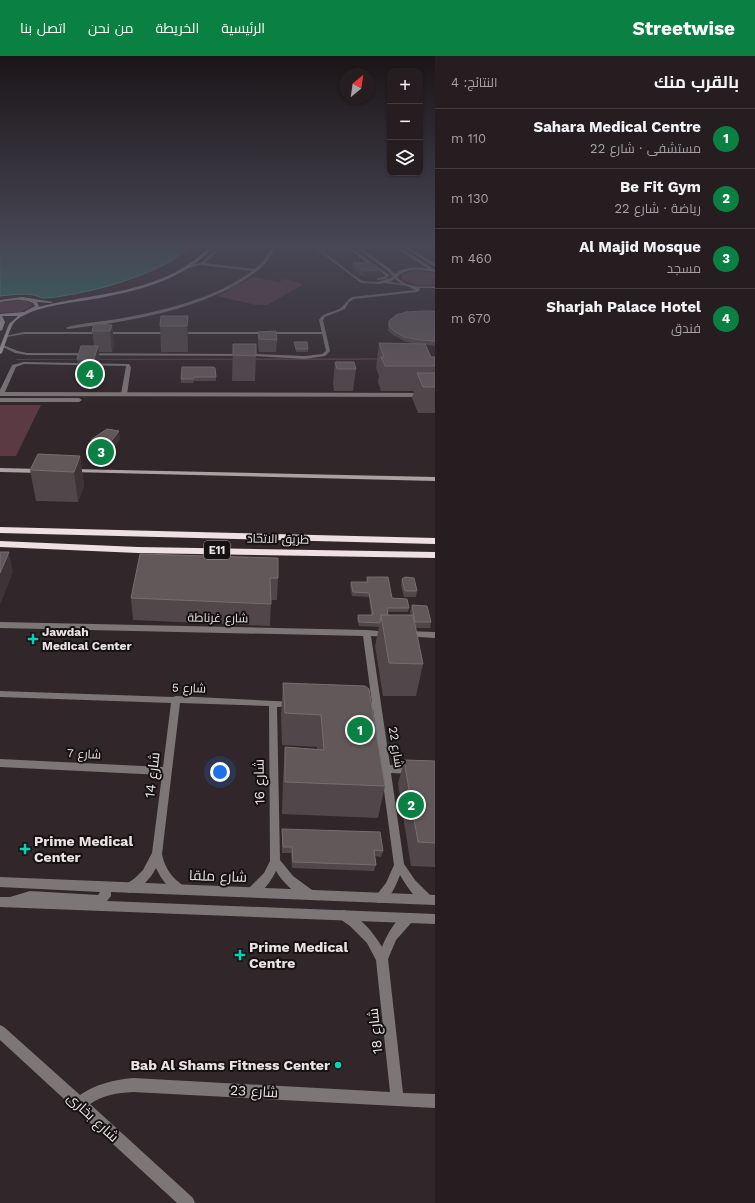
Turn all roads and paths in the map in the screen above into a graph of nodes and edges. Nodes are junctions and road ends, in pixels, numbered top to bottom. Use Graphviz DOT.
graph roads {
  1 [pos="27,300"];
  2 [pos="71,300"];
  3 [pos="84,300"];
  4 [pos="197,300"];
  5 [pos="350,300"];
  6 [pos="34,301"];
  7 [pos="34,310"];
  8 [pos="24,313"];
  9 [pos="0,315"];
  10 [pos="105,323"];
  11 [pos="10,326"];
  12 [pos="82,327"];
  13 [pos="90,329"];
  14 [pos="0,330"];
  15 [pos="84,333"];
  16 [pos="102,333"];
  17 [pos="324,333"];
  18 [pos="6,336"];
  19 [pos="1,350"];
  20 [pos="124,394"];
  21 [pos="435,395"];
  22 [pos="0,396"];
  23 [pos="435,400"];
  24 [pos="0,470"];
  25 [pos="47,471"];
  26 [pos="68,471"];
  27 [pos="435,479"];
  28 [pos="0,530"];
  29 [pos="435,541"];
  30 [pos="0,544"];
  31 [pos="435,555"];
  32 [pos="0,625"];
  33 [pos="366,633"];
  34 [pos="435,635"];
  35 [pos="0,694"];
  36 [pos="176,699"];
  37 [pos="273,703"];
  38 [pos="305,704"];
  39 [pos="353,706"];
  40 [pos="377,706"];
  41 [pos="0,762"];
  42 [pos="386,769"];
  43 [pos="419,770"];
  44 [pos="167,771"];
  45 [pos="157,854"];
  46 [pos="275,861"];
  47 [pos="399,865"];
  48 [pos="0,882"];
  49 [pos="104,887"];
  50 [pos="129,888"];
  51 [pos="180,889"];
  52 [pos="253,892"];
  53 [pos="308,895"];
  54 [pos="380,898"];
  55 [pos="431,900"];
  56 [pos="5,902"];
  57 [pos="344,915"];
  58 [pos="408,918"];
  59 [pos="435,919"];
  60 [pos="382,960"];
  61 [pos="0,1031"];
  62 [pos="397,1099"];
  63 [pos="435,1101"];
  64 [pos="79,1104"];
  65 [pos="188,1203"];
  1 -- 6 [label="main road"];
  2 -- 6 [label="main road"];
  3 -- 7 [label="main road"];
  4 -- 10 [label="street"];
  5 -- 17 [label="street"];
  6 -- 7 [label="main road"];
  7 -- 8 [label="main road"];
  8 -- 9 [label="main road"];
  8 -- 11 [label="main road"];
  9 -- 14 [label="main road"];
  10 -- 12 [label="street"];
  10 -- 13 [label="street"];
  11 -- 12 [label="street"];
  11 -- 18 [label="main road"];
  12 -- 13 [label="street"];
  13 -- 15 [label="street"];
  13 -- 16 [label="street"];
  15 -- 16 [label="street"];
  15 -- 18 [label="street"];
  16 -- 17 [label="street"];
  17 -- 19 [label="street"];
  18 -- 19 [label="main road"];
  20 -- 21 [label="street"];
  20 -- 22 [label="street"];
  20 -- 22 [label="street"];
  22 -- 23 [label="street"];
  24 -- 25 [label="main road"];
  26 -- 27 [label="main road"];
  28 -- 29 [label="highway, طريق الاتحاد / E11"];
  30 -- 31 [label="highway, طريق الاتحاد / E11"];
  32 -- 33 [label="street, شارع غرناطة"];
  33 -- 34 [label="street, شارع غرناطة"];
  33 -- 40 [label="street, شارع 22"];
  35 -- 36 [label="street, شارع 5"];
  36 -- 37 [label="street, شارع 5"];
  36 -- 44 [label="street, شارع 14"];
  37 -- 38 [label="street, شارع 5"];
  37 -- 46 [label="street, شارع 16"];
  39 -- 40 [label="street"];
  40 -- 42 [label="street, شارع 22"];
  41 -- 44 [label="street, شارع 7"];
  42 -- 43 [label="street"];
  42 -- 47 [label="street, شارع 22"];
  44 -- 45 [label="street, شارع 14"];
  45 -- 50 [label="street, شارع 14"];
  45 -- 51 [label="street, شارع 14"];
  46 -- 52 [label="street, شارع 16"];
  46 -- 53 [label="street"];
  47 -- 54 [label="street"];
  47 -- 55 [label="street, شارع 22"];
  48 -- 49 [label="street, شارع ملقا"];
  49 -- 50 [label="street, شارع ملقا"];
  49 -- 56 [label="street"];
  50 -- 51 [label="street, شارع ملقا"];
  51 -- 52 [label="street, شارع ملقا"];
  52 -- 53 [label="street, شارع ملقا"];
  53 -- 54 [label="street, شارع ملقا"];
  54 -- 55 [label="street, شارع ملقا"];
  56 -- 57 [label="street"];
  57 -- 58 [label="street"];
  57 -- 60 [label="street, شارع 18"];
  58 -- 59 [label="street"];
  58 -- 60 [label="street, شارع 18"];
  60 -- 62 [label="street, شارع 18"];
  61 -- 64 [label="street, شارع بخارى"];
  62 -- 63 [label="street, شارع 23"];
  62 -- 64 [label="street, شارع 23"];
  64 -- 65 [label="street, شارع بخارى"];
}
